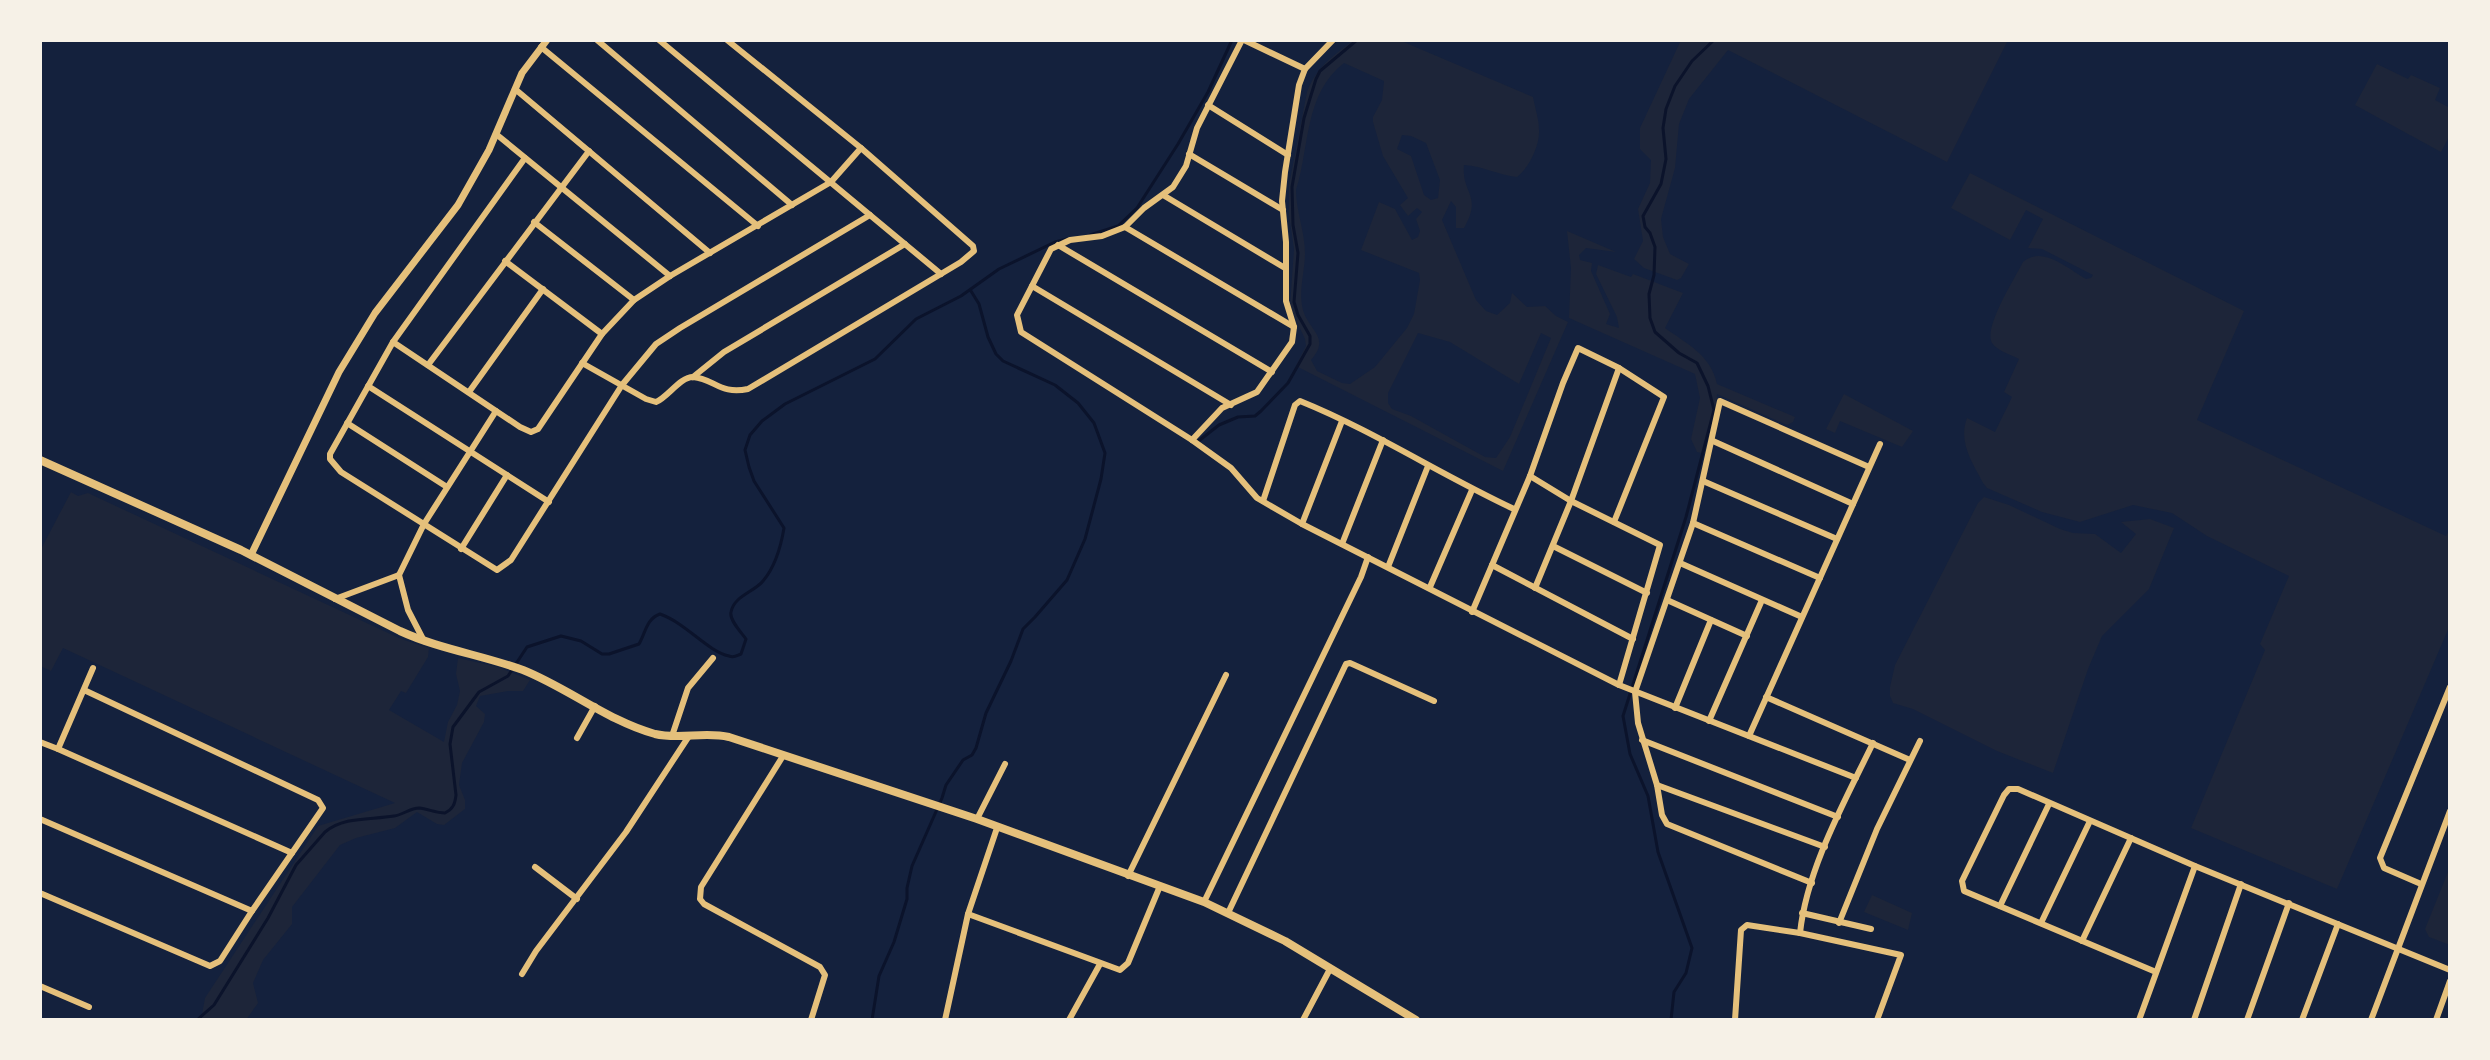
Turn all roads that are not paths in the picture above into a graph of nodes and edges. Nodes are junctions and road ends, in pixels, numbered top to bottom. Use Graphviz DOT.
graph roads {
  1 [pos="547,40"];
  2 [pos="597,40"];
  3 [pos="659,40"];
  4 [pos="727,40"];
  5 [pos="1243,40"];
  6 [pos="1333,40"];
  7 [pos="541,47"];
  8 [pos="1305,69"];
  9 [pos="515,89"];
  10 [pos="1208,105"];
  11 [pos="496,134"];
  12 [pos="861,148"];
  13 [pos="589,151"];
  14 [pos="1189,154"];
  15 [pos="1288,155"];
  16 [pos="525,158"];
  17 [pos="831,182"];
  18 [pos="560,187"];
  19 [pos="1163,195"];
  20 [pos="792,205"];
  21 [pos="1283,210"];
  22 [pos="870,215"];
  23 [pos="534,222"];
  24 [pos="758,226"];
  25 [pos="1125,227"];
  26 [pos="905,244"];
  27 [pos="1058,245"];
  28 [pos="710,253"];
  29 [pos="505,261"];
  30 [pos="1285,268"];
  31 [pos="941,274"];
  32 [pos="670,276"];
  33 [pos="1032,286"];
  34 [pos="543,289"];
  35 [pos="634,300"];
  36 [pos="1294,327"];
  37 [pos="602,334"];
  38 [pos="393,342"];
  39 [pos="582,363"];
  40 [pos="428,365"];
  41 [pos="1619,368"];
  42 [pos="1272,372"];
  43 [pos="693,377"];
  44 [pos="622,385"];
  45 [pos="368,386"];
  46 [pos="469,392"];
  47 [pos="1231,405"];
  48 [pos="496,411"];
  49 [pos="1342,421"];
  50 [pos="347,423"];
  51 [pos="1192,440"];
  52 [pos="1383,440"];
  53 [pos="1713,441"];
  54 [pos="1880,444"];
  55 [pos="470,451"];
  56 [pos="40,460"];
  57 [pos="1428,466"];
  58 [pos="1869,467"];
  59 [pos="507,475"];
  60 [pos="1530,476"];
  61 [pos="1703,481"];
  62 [pos="447,487"];
  63 [pos="1472,490"];
  64 [pos="1263,501"];
  65 [pos="1571,501"];
  66 [pos="549,502"];
  67 [pos="1853,504"];
  68 [pos="1514,509"];
  69 [pos="1614,522"];
  70 [pos="1693,523"];
  71 [pos="424,524"];
  72 [pos="1302,524"];
  73 [pos="1837,539"];
  74 [pos="1342,544"];
  75 [pos="1553,546"];
  76 [pos="461,549"];
  77 [pos="251,555"];
  78 [pos="1368,557"];
  79 [pos="1680,563"];
  80 [pos="1492,565"];
  81 [pos="1388,567"];
  82 [pos="399,575"];
  83 [pos="1820,578"];
  84 [pos="1430,587"];
  85 [pos="1535,588"];
  86 [pos="1647,593"];
  87 [pos="335,599"];
  88 [pos="1667,600"];
  89 [pos="1762,600"];
  90 [pos="1472,612"];
  91 [pos="1802,617"];
  92 [pos="1711,620"];
  93 [pos="1747,636"];
  94 [pos="1633,639"];
  95 [pos="424,641"];
  96 [pos="713,658"];
  97 [pos="93,668"];
  98 [pos="1226,675"];
  99 [pos="1621,686"];
  100 [pos="2450,687"];
  101 [pos="84,690"];
  102 [pos="1634,691"];
  103 [pos="1766,697"];
  104 [pos="1434,701"];
  105 [pos="595,706"];
  106 [pos="1675,708"];
  107 [pos="1709,721"];
  108 [pos="672,736"];
  109 [pos="689,736"];
  110 [pos="1749,736"];
  111 [pos="577,738"];
  112 [pos="1642,740"];
  113 [pos="1920,741"];
  114 [pos="40,742"];
  115 [pos="1873,743"];
  116 [pos="58,749"];
  117 [pos="783,756"];
  118 [pos="1910,760"];
  119 [pos="1005,764"];
  120 [pos="1856,778"];
  121 [pos="1657,785"];
  122 [pos="2049,804"];
  123 [pos="2450,811"];
  124 [pos="1838,817"];
  125 [pos="40,819"];
  126 [pos="977,819"];
  127 [pos="2090,821"];
  128 [pos="997,828"];
  129 [pos="2131,838"];
  130 [pos="1825,847"];
  131 [pos="292,853"];
  132 [pos="2195,866"];
  133 [pos="535,867"];
  134 [pos="1128,876"];
  135 [pos="1812,883"];
  136 [pos="2241,884"];
  137 [pos="2421,884"];
  138 [pos="1160,886"];
  139 [pos="40,893"];
  140 [pos="577,899"];
  141 [pos="1204,902"];
  142 [pos="2289,903"];
  143 [pos="2000,906"];
  144 [pos="252,911"];
  145 [pos="1228,913"];
  146 [pos="1802,913"];
  147 [pos="968,914"];
  148 [pos="1839,923"];
  149 [pos="2041,923"];
  150 [pos="2338,924"];
  151 [pos="1871,929"];
  152 [pos="1800,933"];
  153 [pos="2082,941"];
  154 [pos="2398,948"];
  155 [pos="1100,964"];
  156 [pos="1330,969"];
  157 [pos="2450,970"];
  158 [pos="2156,972"];
  159 [pos="522,974"];
  160 [pos="2450,981"];
  161 [pos="40,986"];
  162 [pos="89,1007"];
  163 [pos="2438,1019"];
  164 [pos="811,1020"];
  165 [pos="945,1020"];
  166 [pos="1069,1020"];
  167 [pos="1303,1020"];
  168 [pos="1416,1020"];
  169 [pos="1735,1020"];
  170 [pos="1877,1020"];
  171 [pos="2139,1020"];
  172 [pos="2194,1020"];
  173 [pos="2247,1020"];
  174 [pos="2302,1020"];
  175 [pos="2371,1020"];
  1 -- 7 [label="street"];
  2 -- 20 [label="street"];
  3 -- 17 [label="street"];
  4 -- 12 [label="street"];
  5 -- 8 [label="street"];
  5 -- 10 [label="street"];
  6 -- 8 [label="street"];
  7 -- 9 [label="street"];
  7 -- 24 [label="street"];
  8 -- 15 [label="street"];
  9 -- 11 [label="street"];
  9 -- 13 [label="street"];
  10 -- 14 [label="street"];
  10 -- 15 [label="street"];
  11 -- 16 [label="street"];
  11 -- 77 [label="street"];
  12 -- 17 [label="street"];
  12 -- 31 [label="street"];
  13 -- 18 [label="street"];
  13 -- 28 [label="street"];
  14 -- 19 [label="street"];
  14 -- 21 [label="street"];
  15 -- 21 [label="street"];
  16 -- 18 [label="street"];
  16 -- 38 [label="street"];
  17 -- 20 [label="street"];
  17 -- 22 [label="street"];
  18 -- 23 [label="street"];
  18 -- 32 [label="street"];
  19 -- 25 [label="street"];
  19 -- 30 [label="street"];
  20 -- 24 [label="street"];
  21 -- 30 [label="street"];
  22 -- 26 [label="street"];
  22 -- 44 [label="street"];
  23 -- 29 [label="street"];
  23 -- 35 [label="street"];
  24 -- 28 [label="street"];
  25 -- 27 [label="street"];
  25 -- 36 [label="street"];
  26 -- 31 [label="street"];
  26 -- 43 [label="street"];
  27 -- 33 [label="street"];
  27 -- 42 [label="street"];
  28 -- 32 [label="street"];
  29 -- 34 [label="street"];
  29 -- 40 [label="street"];
  30 -- 36 [label="street"];
  31 -- 43 [label="street"];
  32 -- 35 [label="street"];
  33 -- 47 [label="street"];
  33 -- 51 [label="street"];
  34 -- 37 [label="street"];
  34 -- 46 [label="street"];
  35 -- 37 [label="street"];
  36 -- 42 [label="street"];
  37 -- 39 [label="street"];
  38 -- 40 [label="street"];
  38 -- 45 [label="street"];
  39 -- 44 [label="street"];
  39 -- 48 [label="street"];
  40 -- 46 [label="street"];
  41 -- 60 [label="street"];
  41 -- 65 [label="street"];
  41 -- 69 [label="street"];
  42 -- 47 [label="street"];
  43 -- 44 [label="street"];
  44 -- 66 [label="street"];
  45 -- 50 [label="street"];
  45 -- 55 [label="street"];
  46 -- 48 [label="street"];
  47 -- 51 [label="street"];
  48 -- 55 [label="street"];
  49 -- 52 [label="street"];
  49 -- 64 [label="street"];
  49 -- 72 [label="street"];
  50 -- 62 [label="street"];
  50 -- 71 [label="street"];
  51 -- 64 [label="street"];
  52 -- 57 [label="street"];
  52 -- 74 [label="street"];
  53 -- 58 [label="street"];
  53 -- 61 [label="street"];
  53 -- 67 [label="street"];
  54 -- 58 [label="street"];
  55 -- 59 [label="street"];
  55 -- 62 [label="street"];
  56 -- 77 [label="main road"];
  57 -- 63 [label="street"];
  57 -- 81 [label="street"];
  58 -- 67 [label="street"];
  59 -- 66 [label="street"];
  59 -- 76 [label="street"];
  60 -- 65 [label="street"];
  60 -- 68 [label="street"];
  61 -- 70 [label="street"];
  61 -- 73 [label="street"];
  62 -- 71 [label="street"];
  63 -- 68 [label="street"];
  63 -- 84 [label="street"];
  64 -- 72 [label="street"];
  65 -- 69 [label="street"];
  65 -- 75 [label="street"];
  66 -- 76 [label="street"];
  67 -- 73 [label="street"];
  68 -- 80 [label="street"];
  69 -- 86 [label="street"];
  70 -- 79 [label="street"];
  70 -- 83 [label="street"];
  71 -- 76 [label="street"];
  71 -- 82 [label="street"];
  72 -- 74 [label="street"];
  73 -- 83 [label="street"];
  74 -- 78 [label="street"];
  75 -- 85 [label="street"];
  75 -- 86 [label="street"];
  77 -- 87 [label="main road"];
  78 -- 81 [label="street"];
  78 -- 141 [label="street"];
  79 -- 88 [label="street"];
  79 -- 89 [label="street"];
  80 -- 85 [label="street"];
  80 -- 90 [label="street"];
  81 -- 84 [label="street"];
  82 -- 87 [label="street"];
  82 -- 95 [label="street"];
  83 -- 91 [label="street"];
  84 -- 90 [label="street"];
  85 -- 94 [label="street"];
  86 -- 94 [label="street"];
  87 -- 95 [label="main road"];
  88 -- 92 [label="street"];
  88 -- 102 [label="street"];
  89 -- 91 [label="street"];
  89 -- 93 [label="street"];
  90 -- 99 [label="street"];
  91 -- 103 [label="street"];
  92 -- 93 [label="street"];
  92 -- 106 [label="street"];
  93 -- 107 [label="street"];
  94 -- 99 [label="street"];
  95 -- 105 [label="main road"];
  96 -- 108 [label="street"];
  97 -- 101 [label="street"];
  98 -- 134 [label="street"];
  99 -- 102 [label="street"];
  100 -- 137 [label="street"];
  101 -- 116 [label="street"];
  101 -- 131 [label="street"];
  102 -- 106 [label="street"];
  102 -- 112 [label="street"];
  103 -- 110 [label="street"];
  103 -- 115 [label="street"];
  104 -- 145 [label="street"];
  105 -- 108 [label="main road"];
  105 -- 111 [label="street"];
  106 -- 107 [label="street"];
  107 -- 110 [label="street"];
  108 -- 109 [label="main road"];
  109 -- 117 [label="main road"];
  109 -- 140 [label="street"];
  110 -- 120 [label="street"];
  112 -- 121 [label="street"];
  112 -- 124 [label="street"];
  113 -- 118 [label="street"];
  114 -- 116 [label="street"];
  115 -- 118 [label="street"];
  115 -- 120 [label="street"];
  116 -- 131 [label="street"];
  117 -- 126 [label="main road"];
  117 -- 164 [label="street"];
  118 -- 148 [label="street"];
  119 -- 126 [label="street"];
  120 -- 124 [label="street"];
  121 -- 130 [label="street"];
  121 -- 135 [label="street"];
  122 -- 127 [label="street"];
  122 -- 143 [label="street"];
  122 -- 143 [label="street"];
  123 -- 137 [label="street"];
  124 -- 130 [label="street"];
  125 -- 144 [label="street"];
  126 -- 128 [label="main road"];
  127 -- 129 [label="street"];
  127 -- 149 [label="street"];
  128 -- 134 [label="main road"];
  128 -- 147 [label="street"];
  129 -- 132 [label="street"];
  129 -- 153 [label="street"];
  130 -- 135 [label="street"];
  131 -- 144 [label="street"];
  132 -- 136 [label="street"];
  132 -- 158 [label="street"];
  133 -- 140 [label="street"];
  134 -- 138 [label="main road"];
  135 -- 146 [label="street"];
  136 -- 142 [label="street"];
  136 -- 172 [label="street"];
  137 -- 154 [label="street"];
  138 -- 141 [label="main road"];
  138 -- 155 [label="street"];
  139 -- 144 [label="street"];
  140 -- 159 [label="street"];
  141 -- 145 [label="main road"];
  142 -- 150 [label="street"];
  142 -- 173 [label="street"];
  143 -- 149 [label="street"];
  145 -- 156 [label="main road"];
  146 -- 148 [label="street"];
  146 -- 152 [label="street"];
  147 -- 155 [label="street"];
  147 -- 165 [label="street"];
  148 -- 151 [label="street"];
  149 -- 153 [label="street"];
  150 -- 154 [label="street"];
  150 -- 174 [label="street"];
  152 -- 169 [label="street"];
  152 -- 170 [label="street"];
  153 -- 158 [label="street"];
  154 -- 157 [label="street"];
  154 -- 175 [label="street"];
  155 -- 166 [label="street"];
  156 -- 167 [label="street"];
  156 -- 168 [label="main road"];
  158 -- 171 [label="street"];
  160 -- 163 [label="street"];
  161 -- 162 [label="street"];
}
